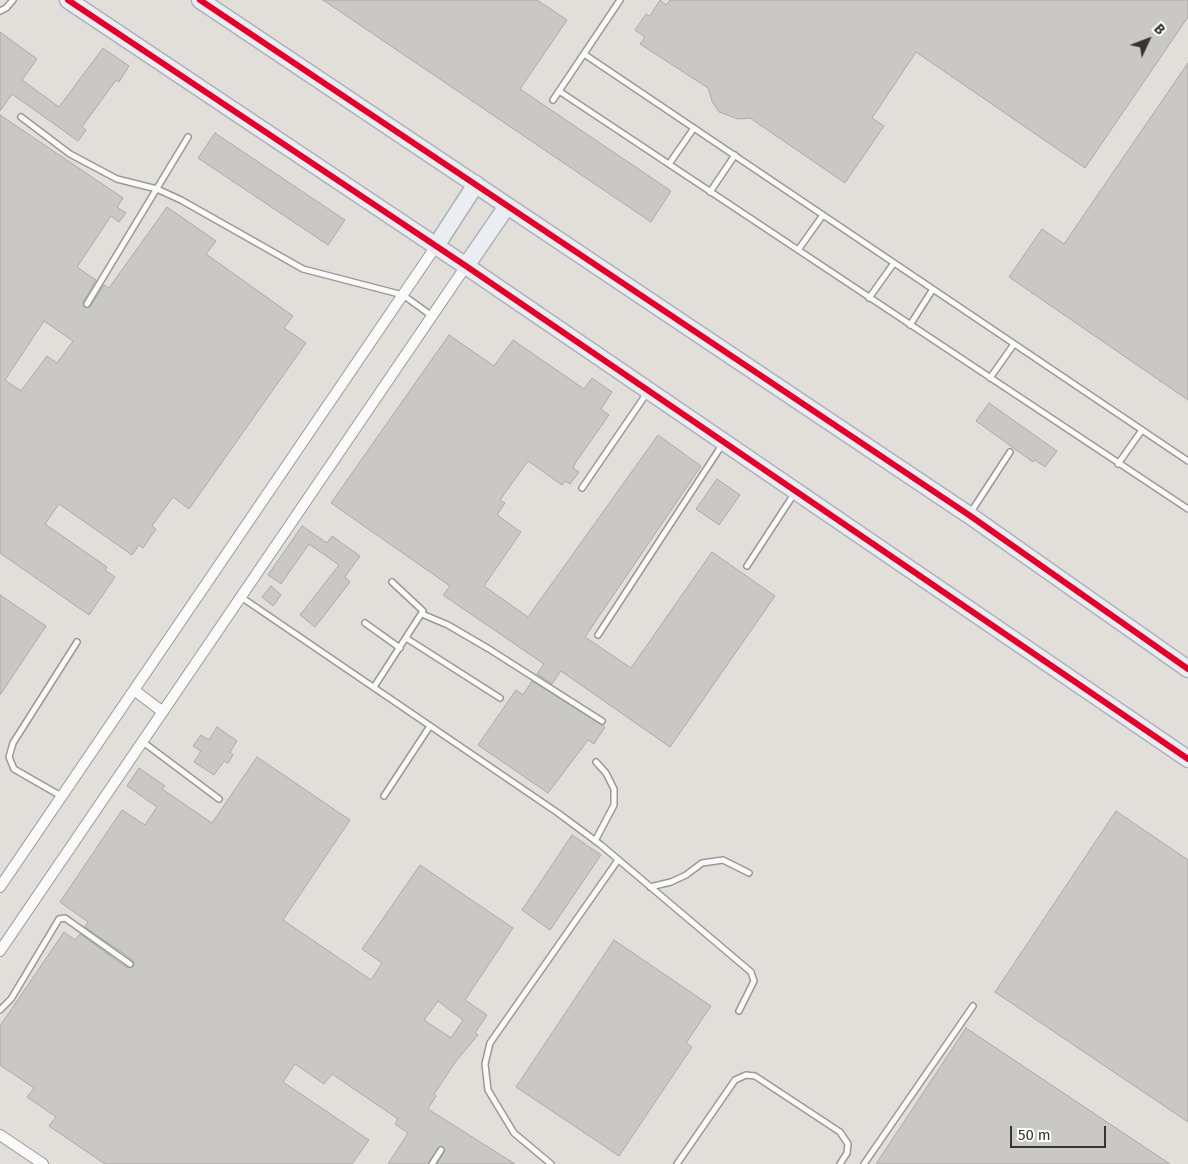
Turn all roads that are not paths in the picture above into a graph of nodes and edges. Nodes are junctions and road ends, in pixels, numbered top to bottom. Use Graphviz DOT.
graph roads {
  1 [pos="13,0"];
  2 [pos="68,0"];
  3 [pos="200,0"];
  4 [pos="620,0"];
  5 [pos="0,11"];
  6 [pos="584,54"];
  7 [pos="559,91"];
  8 [pos="553,100"];
  9 [pos="21,117"];
  10 [pos="694,128"];
  11 [pos="188,137"];
  12 [pos="735,155"];
  13 [pos="669,164"];
  14 [pos="476,184"];
  15 [pos="157,189"];
  16 [pos="710,192"];
  17 [pos="508,206"];
  18 [pos="823,215"];
  19 [pos="436,246"];
  20 [pos="798,250"];
  21 [pos="894,263"];
  22 [pos="466,266"];
  23 [pos="933,289"];
  24 [pos="402,295"];
  25 [pos="869,298"];
  26 [pos="87,304"];
  27 [pos="433,316"];
  28 [pos="910,324"];
  29 [pos="1014,344"];
  30 [pos="990,378"];
  31 [pos="649,390"];
  32 [pos="1142,430"];
  33 [pos="724,442"];
  34 [pos="1010,452"];
  35 [pos="1188,461"];
  36 [pos="1118,464"];
  37 [pos="582,488"];
  38 [pos="796,492"];
  39 [pos="1188,509"];
  40 [pos="969,515"];
  41 [pos="747,566"];
  42 [pos="392,582"];
  43 [pos="241,597"];
  44 [pos="422,614"];
  45 [pos="365,624"];
  46 [pos="598,635"];
  47 [pos="406,638"];
  48 [pos="76,642"];
  49 [pos="400,648"];
  50 [pos="1188,669"];
  51 [pos="374,687"];
  52 [pos="134,690"];
  53 [pos="500,698"];
  54 [pos="163,712"];
  55 [pos="602,721"];
  56 [pos="430,726"];
  57 [pos="142,742"];
  58 [pos="1188,759"];
  59 [pos="596,762"];
  60 [pos="62,796"];
  61 [pos="384,796"];
  62 [pos="219,799"];
  63 [pos="595,841"];
  64 [pos="618,860"];
  65 [pos="749,873"];
  66 [pos="0,887"];
  67 [pos="650,887"];
  68 [pos="0,951"];
  69 [pos="130,964"];
  70 [pos="973,1006"];
  71 [pos="0,1010"];
  72 [pos="739,1011"];
  73 [pos="0,1135"];
  74 [pos="441,1150"];
  75 [pos="43,1164"];
  76 [pos="432,1164"];
  77 [pos="550,1164"];
  78 [pos="677,1164"];
  79 [pos="840,1164"];
  80 [pos="864,1164"];
  1 -- 5 [label="lane"];
  2 -- 19 [label="main road"];
  3 -- 14 [label="main road"];
  4 -- 6 [label="lane"];
  6 -- 7 [label="lane"];
  6 -- 10 [label="lane"];
  7 -- 8 [label="lane"];
  7 -- 13 [label="lane"];
  9 -- 15 [label="lane"];
  10 -- 12 [label="lane"];
  10 -- 13 [label="lane"];
  11 -- 15 [label="lane"];
  12 -- 16 [label="lane"];
  12 -- 18 [label="lane"];
  13 -- 16 [label="lane"];
  14 -- 17 [label="main road"];
  14 -- 19 [label="main road"];
  15 -- 24 [label="lane"];
  15 -- 26 [label="lane"];
  16 -- 20 [label="lane"];
  17 -- 22 [label="main road"];
  17 -- 40 [label="main road"];
  18 -- 20 [label="lane"];
  18 -- 21 [label="lane"];
  19 -- 22 [label="main road"];
  19 -- 24 [label="street"];
  20 -- 25 [label="lane"];
  21 -- 23 [label="lane"];
  21 -- 25 [label="lane"];
  22 -- 27 [label="street"];
  22 -- 31 [label="main road"];
  23 -- 28 [label="lane"];
  23 -- 29 [label="lane"];
  24 -- 27 [label="lane"];
  24 -- 52 [label="street"];
  25 -- 28 [label="lane"];
  27 -- 43 [label="street"];
  28 -- 30 [label="lane"];
  29 -- 30 [label="lane"];
  29 -- 32 [label="lane"];
  30 -- 36 [label="lane"];
  31 -- 33 [label="main road"];
  31 -- 37 [label="lane"];
  32 -- 35 [label="lane"];
  32 -- 36 [label="lane"];
  33 -- 38 [label="main road"];
  33 -- 46 [label="lane"];
  34 -- 40 [label="lane"];
  36 -- 39 [label="lane"];
  38 -- 41 [label="lane"];
  38 -- 58 [label="main road"];
  40 -- 50 [label="main road"];
  42 -- 44 [label="lane"];
  43 -- 51 [label="lane"];
  43 -- 54 [label="street"];
  44 -- 47 [label="lane"];
  44 -- 55 [label="lane"];
  45 -- 49 [label="lane"];
  47 -- 49 [label="lane"];
  47 -- 53 [label="lane"];
  48 -- 60 [label="lane"];
  49 -- 51 [label="lane"];
  51 -- 56 [label="lane"];
  52 -- 54 [label="street"];
  52 -- 60 [label="street"];
  54 -- 57 [label="street"];
  56 -- 61 [label="lane"];
  56 -- 63 [label="lane"];
  57 -- 62 [label="lane"];
  57 -- 68 [label="street"];
  59 -- 63 [label="lane"];
  60 -- 66 [label="street"];
  63 -- 64 [label="lane"];
  64 -- 67 [label="lane"];
  64 -- 77 [label="lane"];
  65 -- 67 [label="lane"];
  67 -- 72 [label="lane"];
  69 -- 71 [label="lane"];
  70 -- 80 [label="lane"];
  73 -- 75 [label="street"];
  74 -- 76 [label="lane"];
  78 -- 79 [label="lane"];
}
